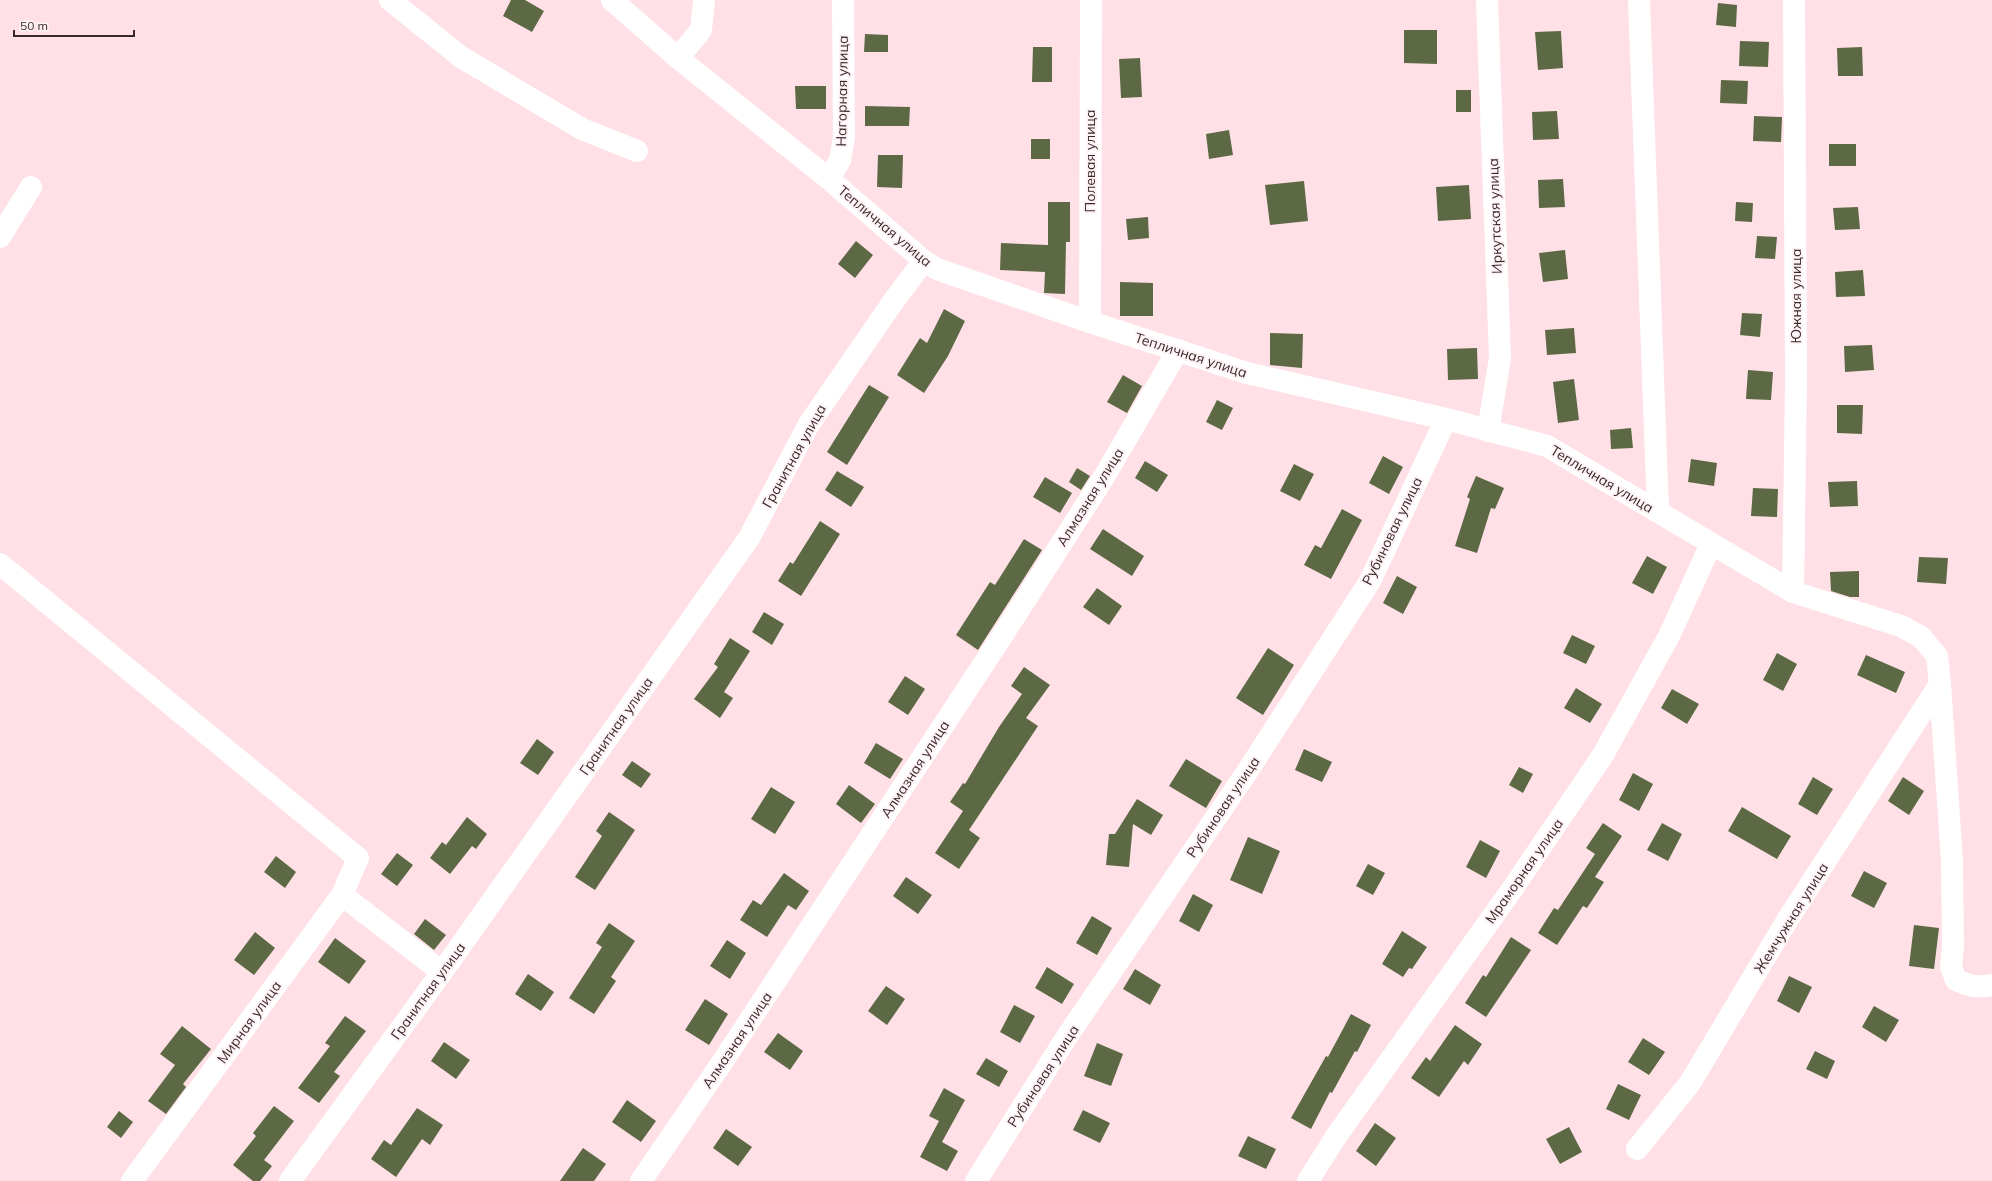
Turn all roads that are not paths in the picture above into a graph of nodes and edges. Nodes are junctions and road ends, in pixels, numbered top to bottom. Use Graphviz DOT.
graph roads {
  1 [pos="390,0"];
  2 [pos="612,0"];
  3 [pos="704,0"];
  4 [pos="843,0"];
  5 [pos="1090,0"];
  6 [pos="1487,0"];
  7 [pos="1639,0"];
  8 [pos="1794,0"];
  9 [pos="678,58"];
  10 [pos="637,151"];
  11 [pos="829,179"];
  12 [pos="31,187"];
  13 [pos="0,238"];
  14 [pos="924,261"];
  15 [pos="1090,322"];
  16 [pos="1178,350"];
  17 [pos="1446,419"];
  18 [pos="1488,431"];
  19 [pos="1658,512"];
  20 [pos="1712,544"];
  21 [pos="0,564"];
  22 [pos="1793,592"];
  23 [pos="1940,684"];
  24 [pos="342,895"];
  25 [pos="442,972"];
  26 [pos="1992,985"];
  27 [pos="1637,1149"];
  28 [pos="132,1181"];
  29 [pos="290,1181"];
  30 [pos="641,1181"];
  31 [pos="976,1181"];
  32 [pos="1308,1181"];
  1 -- 10 [label="street"];
  2 -- 9 [label="street, Тепличная улица"];
  3 -- 9 [label="street"];
  4 -- 11 [label="street, Нагорная улица"];
  5 -- 15 [label="street, Полевая улица"];
  6 -- 18 [label="street, Иркутская улица"];
  7 -- 19 [label="street"];
  8 -- 22 [label="street, Южная улица"];
  9 -- 11 [label="street, Тепличная улица"];
  11 -- 14 [label="street, Тепличная улица"];
  12 -- 13 [label="street"];
  14 -- 15 [label="street, Тепличная улица"];
  14 -- 25 [label="street, Гранитная улица"];
  15 -- 16 [label="street, Тепличная улица"];
  16 -- 17 [label="street, Тепличная улица"];
  16 -- 30 [label="street, Алмазная улица"];
  17 -- 18 [label="street, Тепличная улица"];
  17 -- 31 [label="street, Рубиновая улица"];
  18 -- 19 [label="street, Тепличная улица"];
  19 -- 20 [label="street, Тепличная улица"];
  20 -- 22 [label="street, Тепличная улица"];
  20 -- 32 [label="street, Мраморная улица"];
  21 -- 24 [label="street, Мирная улица"];
  22 -- 23 [label="street, Тепличная улица"];
  23 -- 26 [label="street, Тепличная улица"];
  23 -- 27 [label="street, Жемчужная улица"];
  24 -- 25 [label="street"];
  24 -- 28 [label="street, Мирная улица"];
  25 -- 29 [label="street, Гранитная улица"];
}
